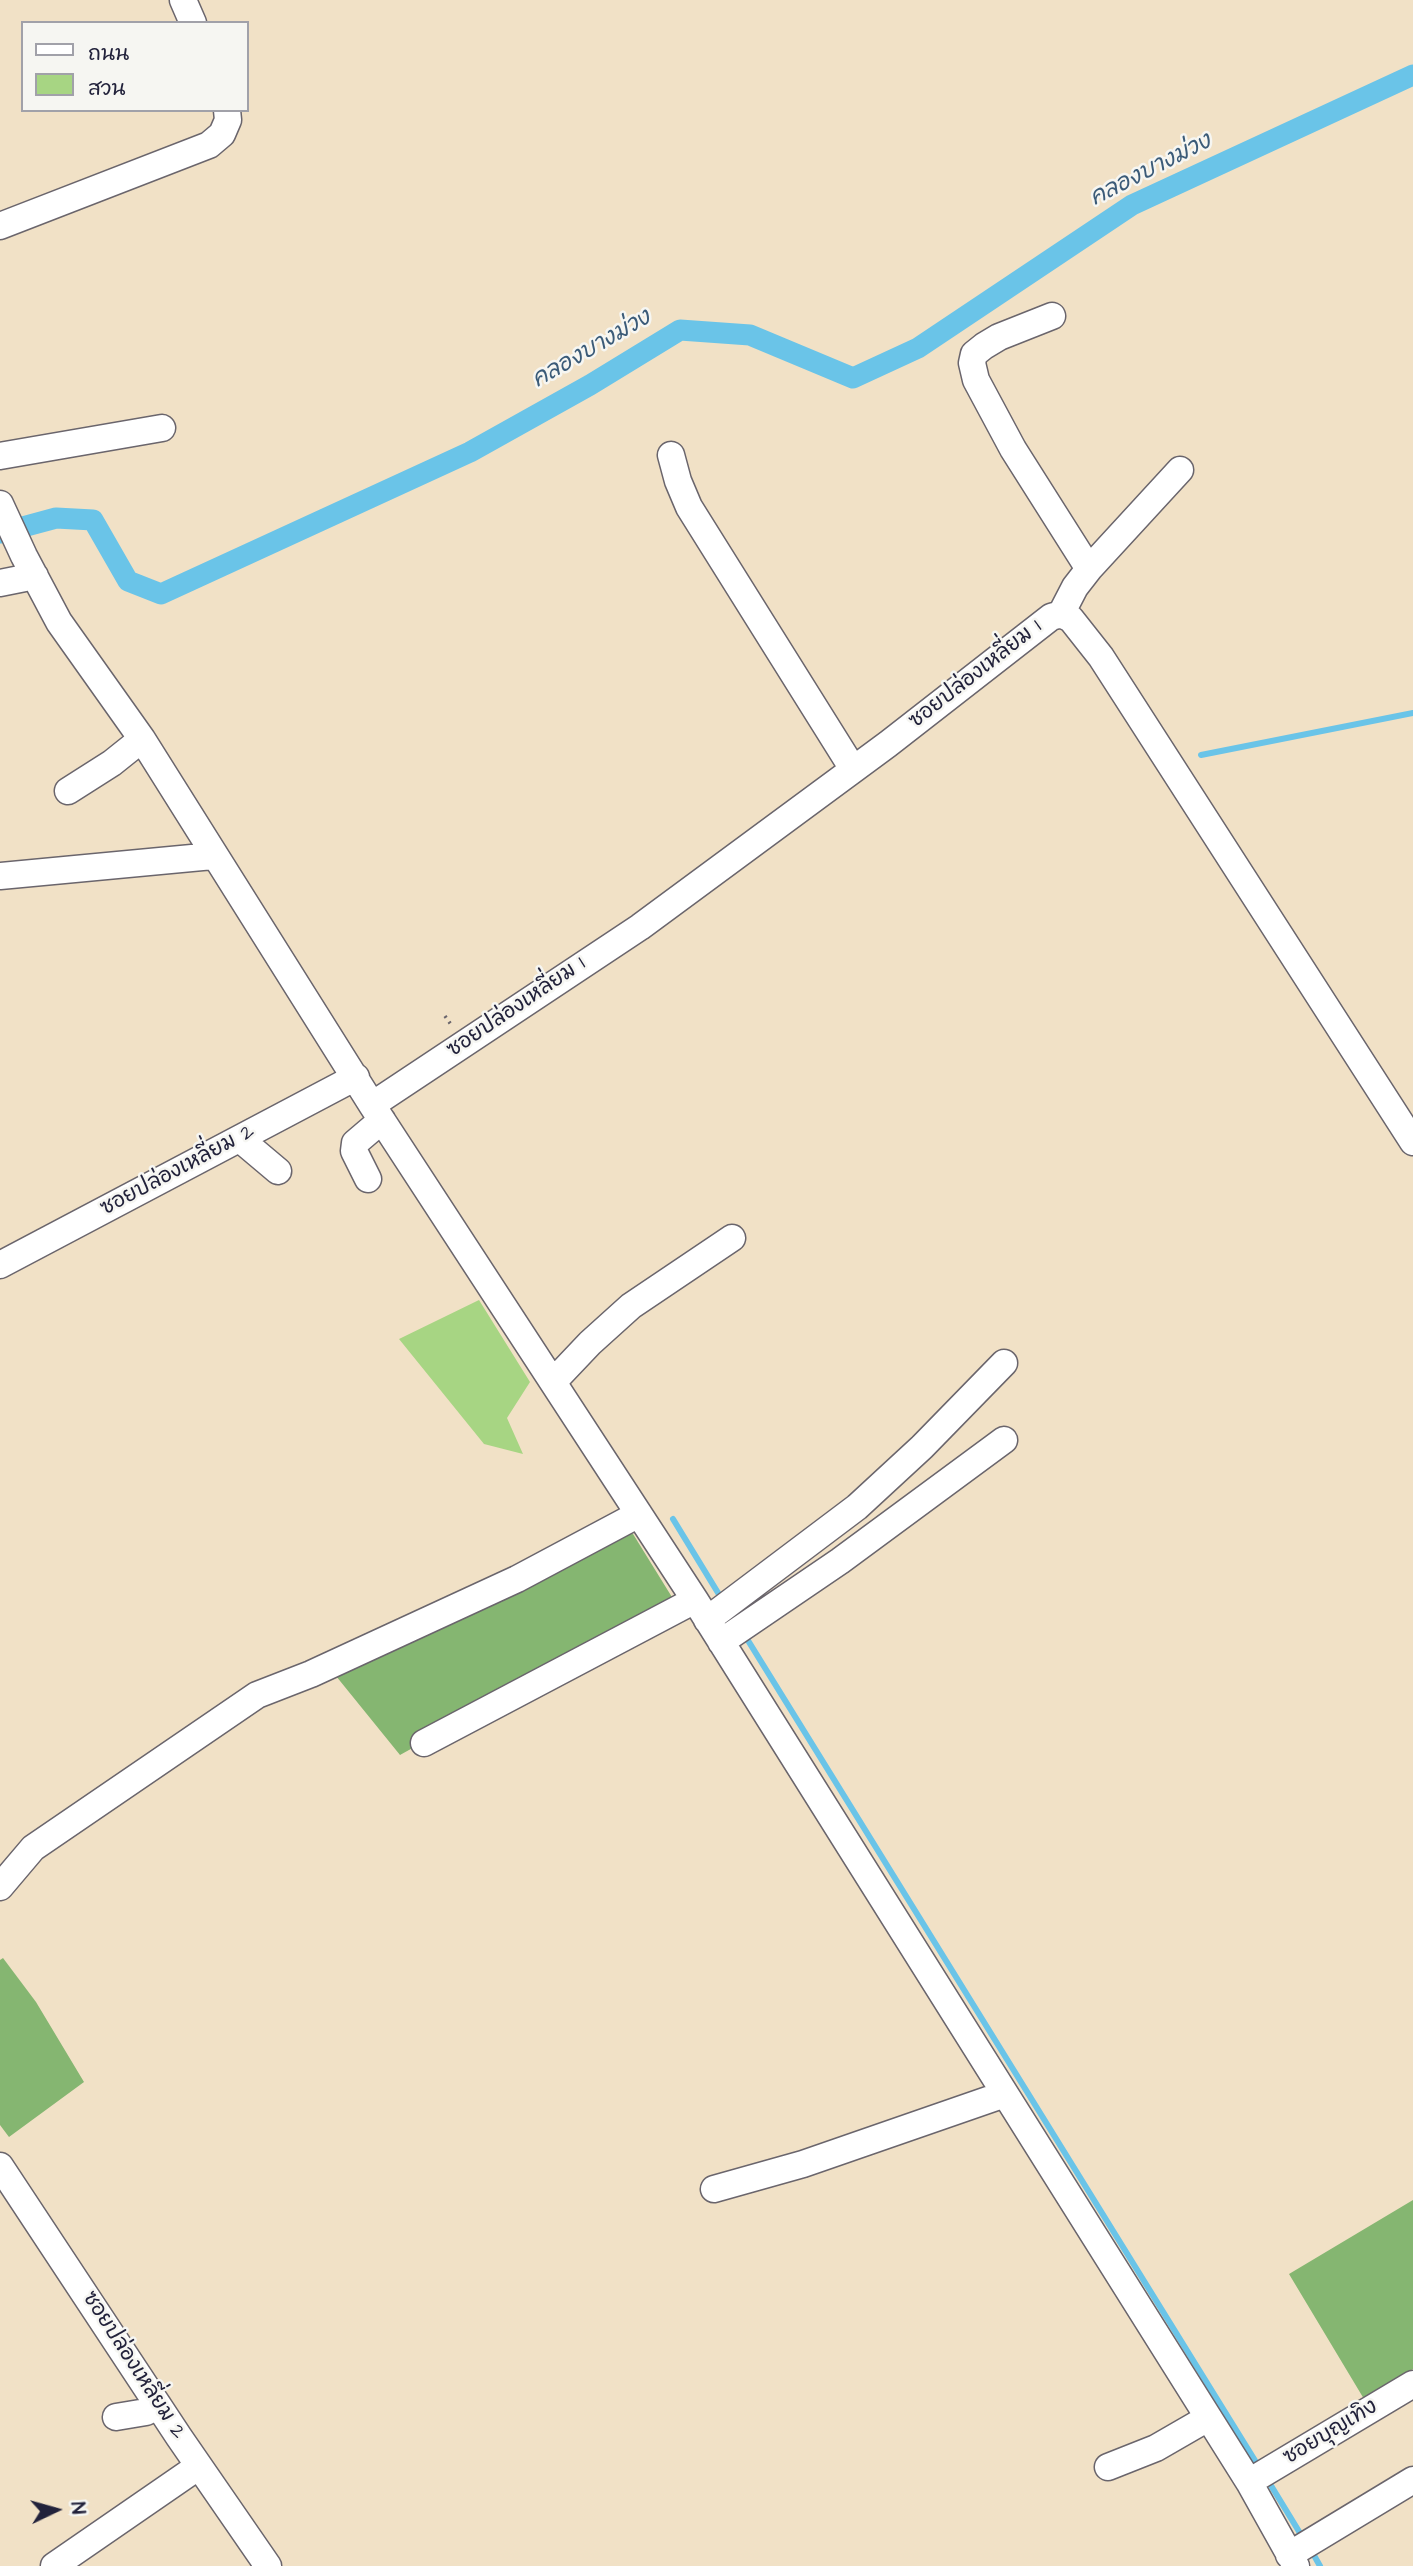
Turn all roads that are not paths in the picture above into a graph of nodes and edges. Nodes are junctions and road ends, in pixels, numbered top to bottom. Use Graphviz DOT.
graph roads {
  1 [pos="183,0"];
  2 [pos="191,21"];
  3 [pos="227,112"];
  4 [pos="0,226"];
  5 [pos="1052,316"];
  6 [pos="162,428"];
  7 [pos="671,455"];
  8 [pos="0,456"];
  9 [pos="1180,470"];
  10 [pos="0,505"];
  11 [pos="29,566"];
  12 [pos="1089,569"];
  13 [pos="0,583"];
  14 [pos="1061,614"];
  15 [pos="142,739"];
  16 [pos="853,769"];
  17 [pos="68,791"];
  18 [pos="214,856"];
  19 [pos="0,876"];
  20 [pos="356,1077"];
  21 [pos="377,1112"];
  22 [pos="240,1139"];
  23 [pos="1413,1142"];
  24 [pos="278,1171"];
  25 [pos="368,1179"];
  26 [pos="732,1238"];
  27 [pos="0,1265"];
  28 [pos="1004,1363"];
  29 [pos="553,1382"];
  30 [pos="1004,1440"];
  31 [pos="639,1514"];
  32 [pos="701,1610"];
  33 [pos="722,1642"];
  34 [pos="424,1743"];
  35 [pos="0,1886"];
  36 [pos="1005,2094"];
  37 [pos="0,2165"];
  38 [pos="714,2189"];
  39 [pos="1413,2384"];
  40 [pos="159,2405"];
  41 [pos="116,2417"];
  42 [pos="1208,2417"];
  43 [pos="199,2466"];
  44 [pos="1108,2467"];
  45 [pos="1413,2480"];
  46 [pos="1249,2482"];
  47 [pos="255,2561"];
  48 [pos="1293,2561"];
  49 [pos="54,2566"];
  1 -- 2 [label="street"];
  3 -- 4 [label="street"];
  5 -- 12 [label="street"];
  6 -- 8 [label="street"];
  7 -- 16 [label="street"];
  9 -- 12 [label="street"];
  10 -- 11 [label="street"];
  11 -- 13 [label="street"];
  11 -- 15 [label="street"];
  12 -- 14 [label="street"];
  14 -- 16 [label="street, ซอยปล่องเหลี่ยม 1"];
  14 -- 23 [label="street, ซอยปล่องเหลี่ยม 1"];
  15 -- 17 [label="street"];
  15 -- 18 [label="street"];
  16 -- 21 [label="street, ซอยปล่องเหลี่ยม 1"];
  18 -- 19 [label="street"];
  18 -- 20 [label="street"];
  20 -- 21 [label="street"];
  20 -- 22 [label="street, ซอยปล่องเหลี่ยม 2"];
  21 -- 25 [label="street, ซอยปล่องเหลี่ยม 1"];
  21 -- 29 [label="street"];
  22 -- 24 [label="street"];
  22 -- 27 [label="street, ซอยปล่องเหลี่ยม 2"];
  26 -- 29 [label="street"];
  28 -- 32 [label="street"];
  29 -- 31 [label="street"];
  30 -- 33 [label="street"];
  31 -- 32 [label="street"];
  31 -- 35 [label="street"];
  32 -- 33 [label="street"];
  32 -- 34 [label="street"];
  33 -- 36 [label="street"];
  36 -- 38 [label="street"];
  36 -- 42 [label="street"];
  37 -- 40 [label="street, ซอยปล่องเหลี่ยม 2"];
  39 -- 46 [label="street, ซอยบุญเทิง"];
  40 -- 41 [label="street"];
  40 -- 43 [label="street, ซอยปล่องเหลี่ยม 2"];
  42 -- 44 [label="street"];
  42 -- 46 [label="street"];
  43 -- 47 [label="street, ซอยปล่องเหลี่ยม 2"];
  43 -- 49 [label="street"];
  45 -- 48 [label="street"];
  46 -- 48 [label="street"];
}
